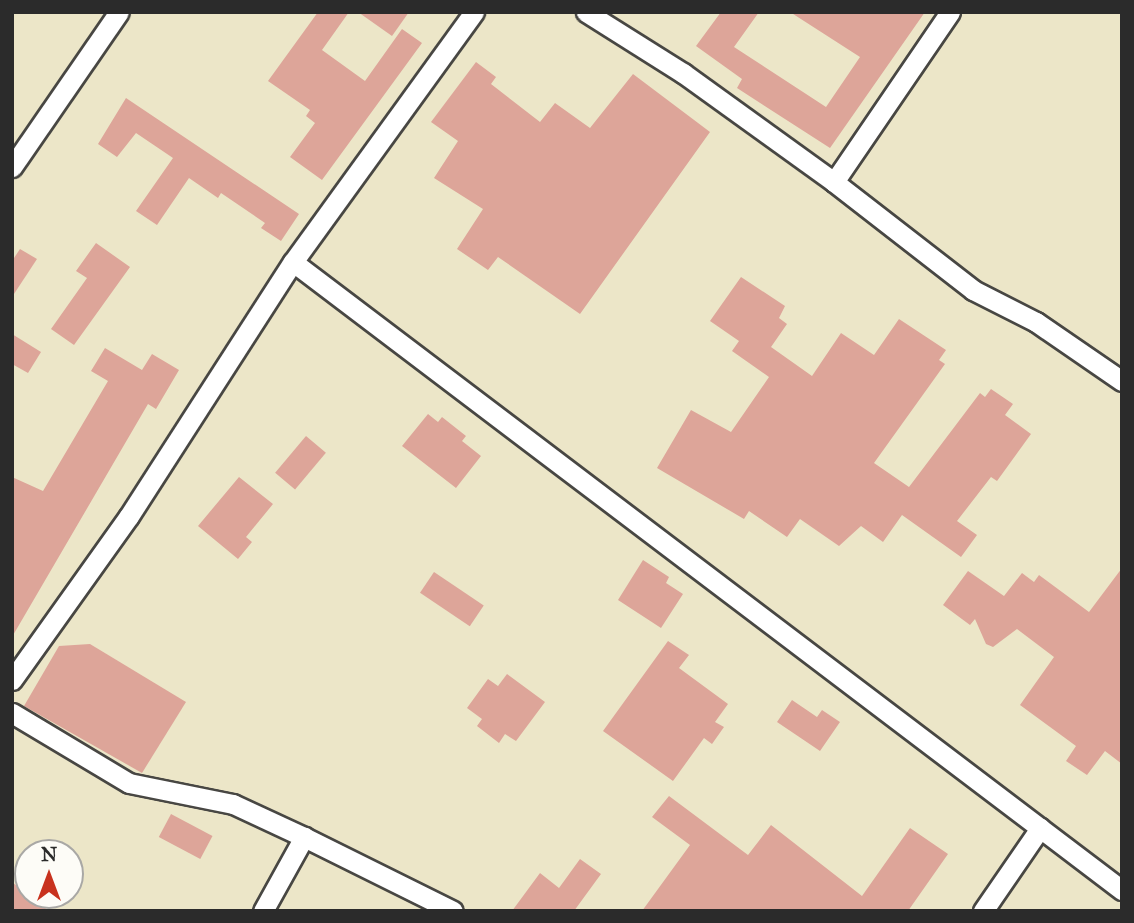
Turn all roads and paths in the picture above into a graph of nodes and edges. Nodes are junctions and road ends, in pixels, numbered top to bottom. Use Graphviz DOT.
graph roads {
  1 [pos="119,12"];
  2 [pos="474,12"];
  3 [pos="586,12"];
  4 [pos="950,12"];
  5 [pos="12,167"];
  6 [pos="834,182"];
  7 [pos="293,262"];
  8 [pos="1122,381"];
  9 [pos="12,680"];
  10 [pos="12,713"];
  11 [pos="1040,828"];
  12 [pos="304,838"];
  13 [pos="1122,890"];
  14 [pos="263,911"];
  15 [pos="453,911"];
  16 [pos="983,911"];
  1 -- 5 [label="street"];
  2 -- 7 [label="street"];
  3 -- 6 [label="street"];
  4 -- 6 [label="street"];
  6 -- 8 [label="street"];
  7 -- 9 [label="street"];
  7 -- 11 [label="street"];
  10 -- 12 [label="street"];
  11 -- 13 [label="street"];
  11 -- 16 [label="street"];
  12 -- 14 [label="street"];
  12 -- 15 [label="street"];
}
